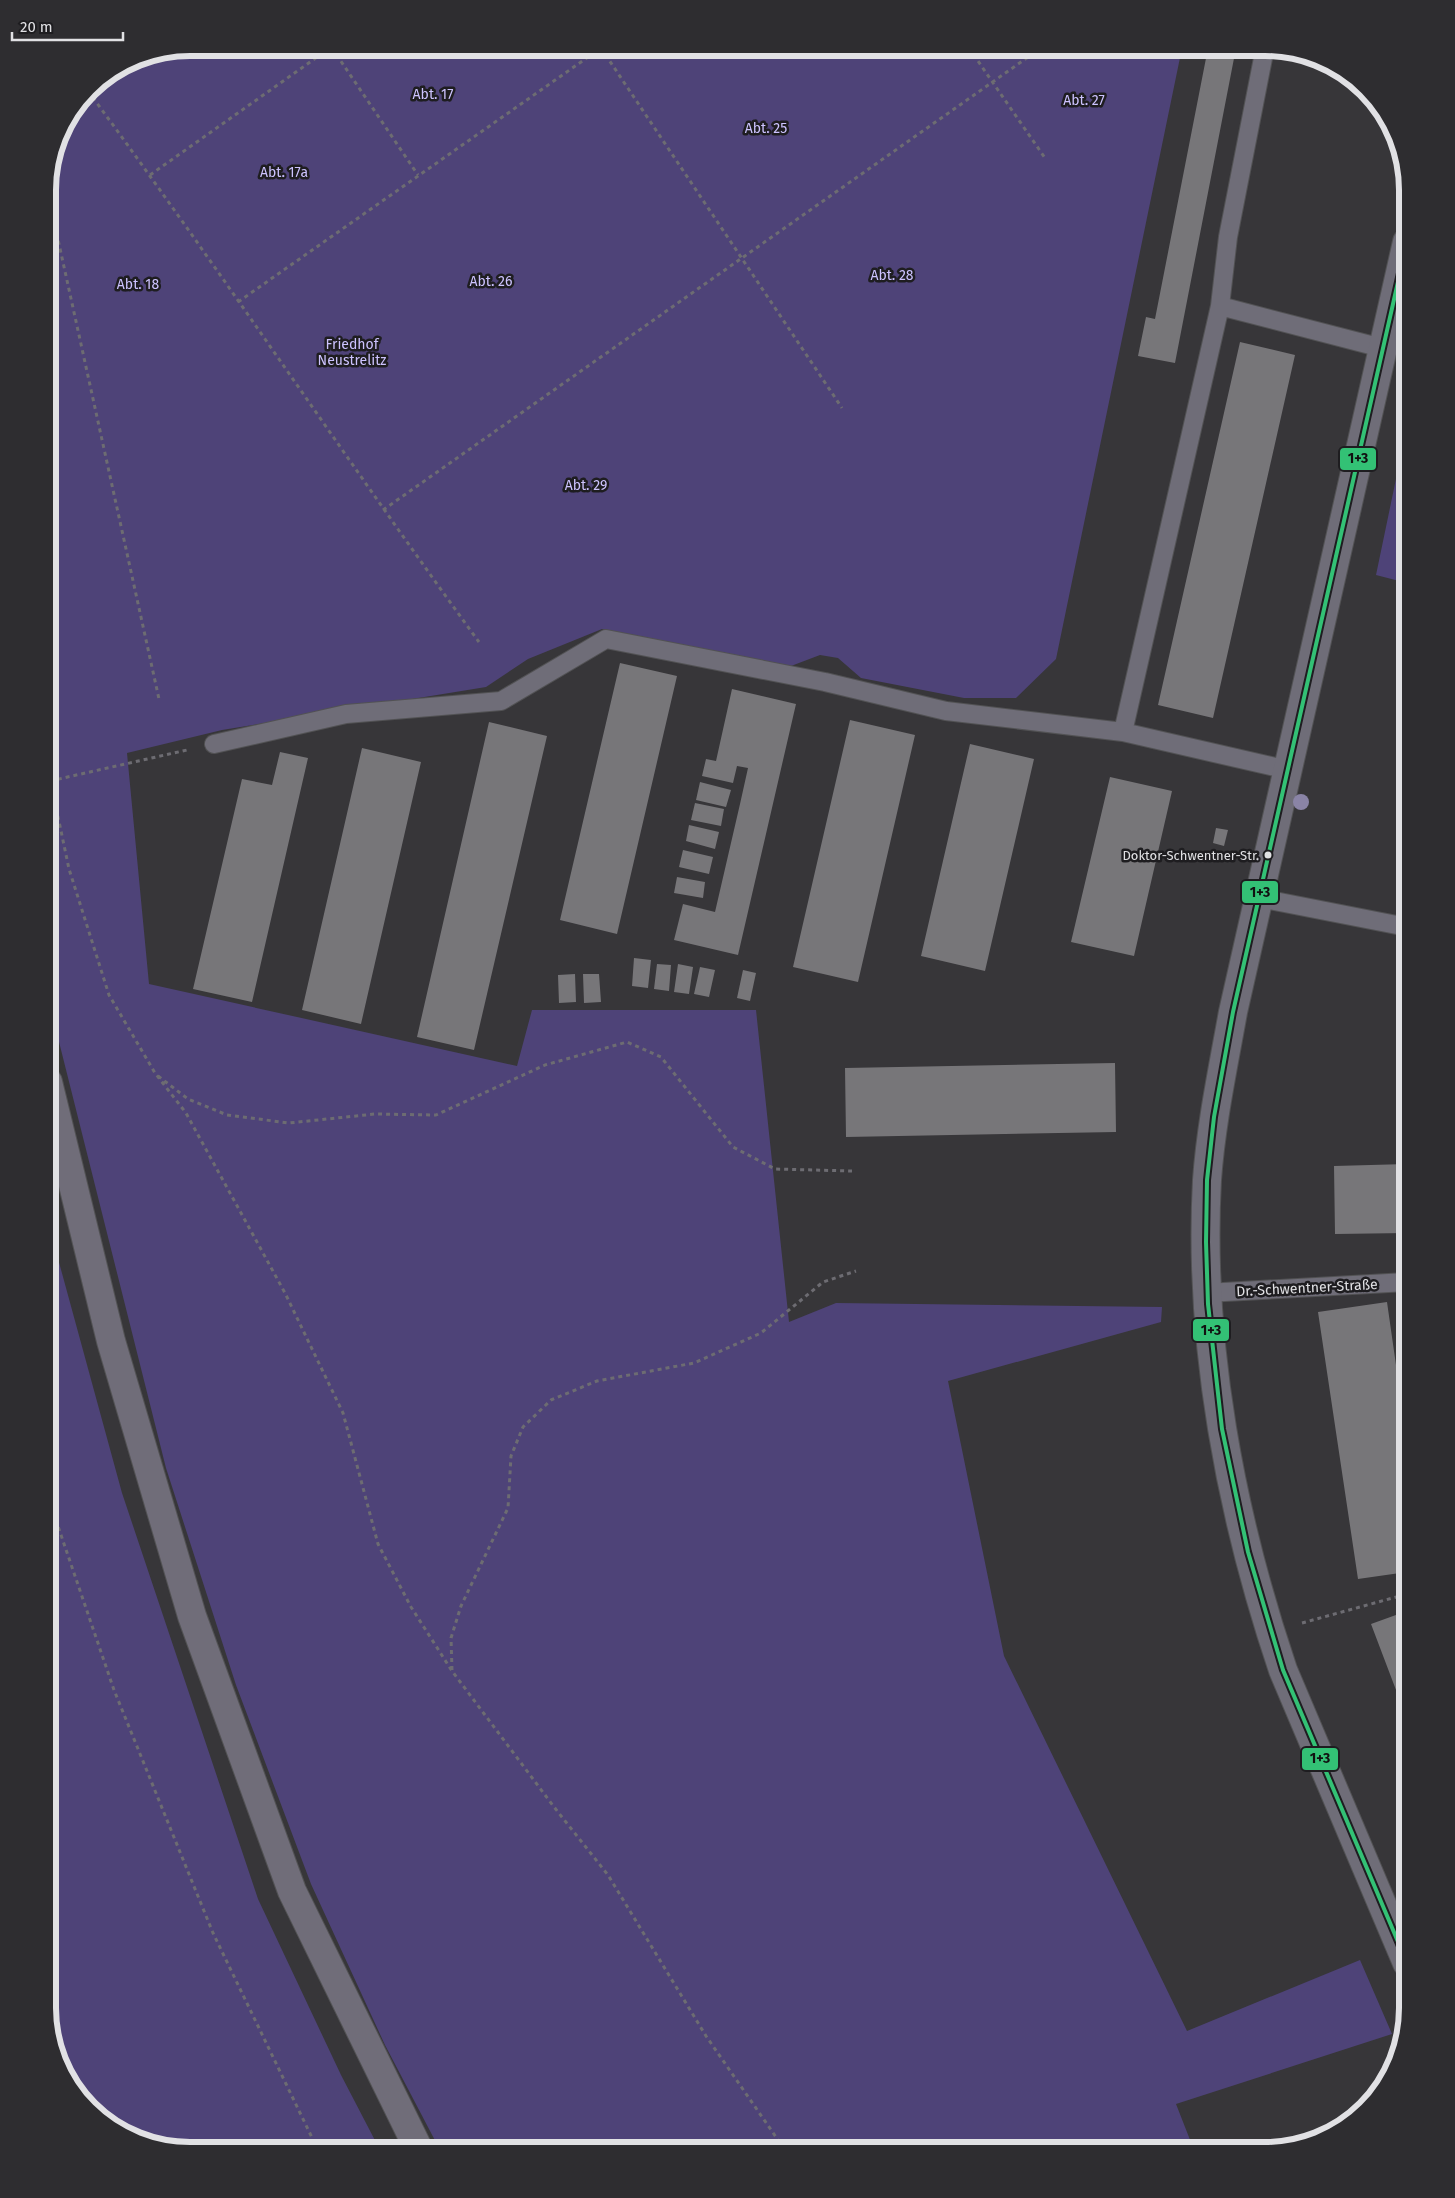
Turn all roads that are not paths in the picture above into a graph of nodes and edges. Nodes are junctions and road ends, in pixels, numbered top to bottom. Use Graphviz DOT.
graph roads {
  1 [pos="1263,57"];
  2 [pos="1399,279"];
  3 [pos="1220,306"];
  4 [pos="1382,348"];
  5 [pos="1123,732"];
  6 [pos="214,744"];
  7 [pos="1288,770"];
  8 [pos="1258,898"];
  9 [pos="1399,925"];
  10 [pos="56,1117"];
  11 [pos="1399,1282"];
  12 [pos="1206,1293"];
  13 [pos="1399,1942"];
  14 [pos="415,2141"];
  1 -- 3 [label="lane"];
  2 -- 4 [label="street"];
  3 -- 4 [label="lane"];
  3 -- 5 [label="lane"];
  4 -- 7 [label="street"];
  5 -- 6 [label="lane"];
  5 -- 7 [label="lane"];
  7 -- 8 [label="street"];
  8 -- 9 [label="lane"];
  8 -- 12 [label="street"];
  10 -- 14 [label="main road"];
  11 -- 12 [label="lane, Dr.-Schwentner-Straße"];
  12 -- 13 [label="street"];
}
